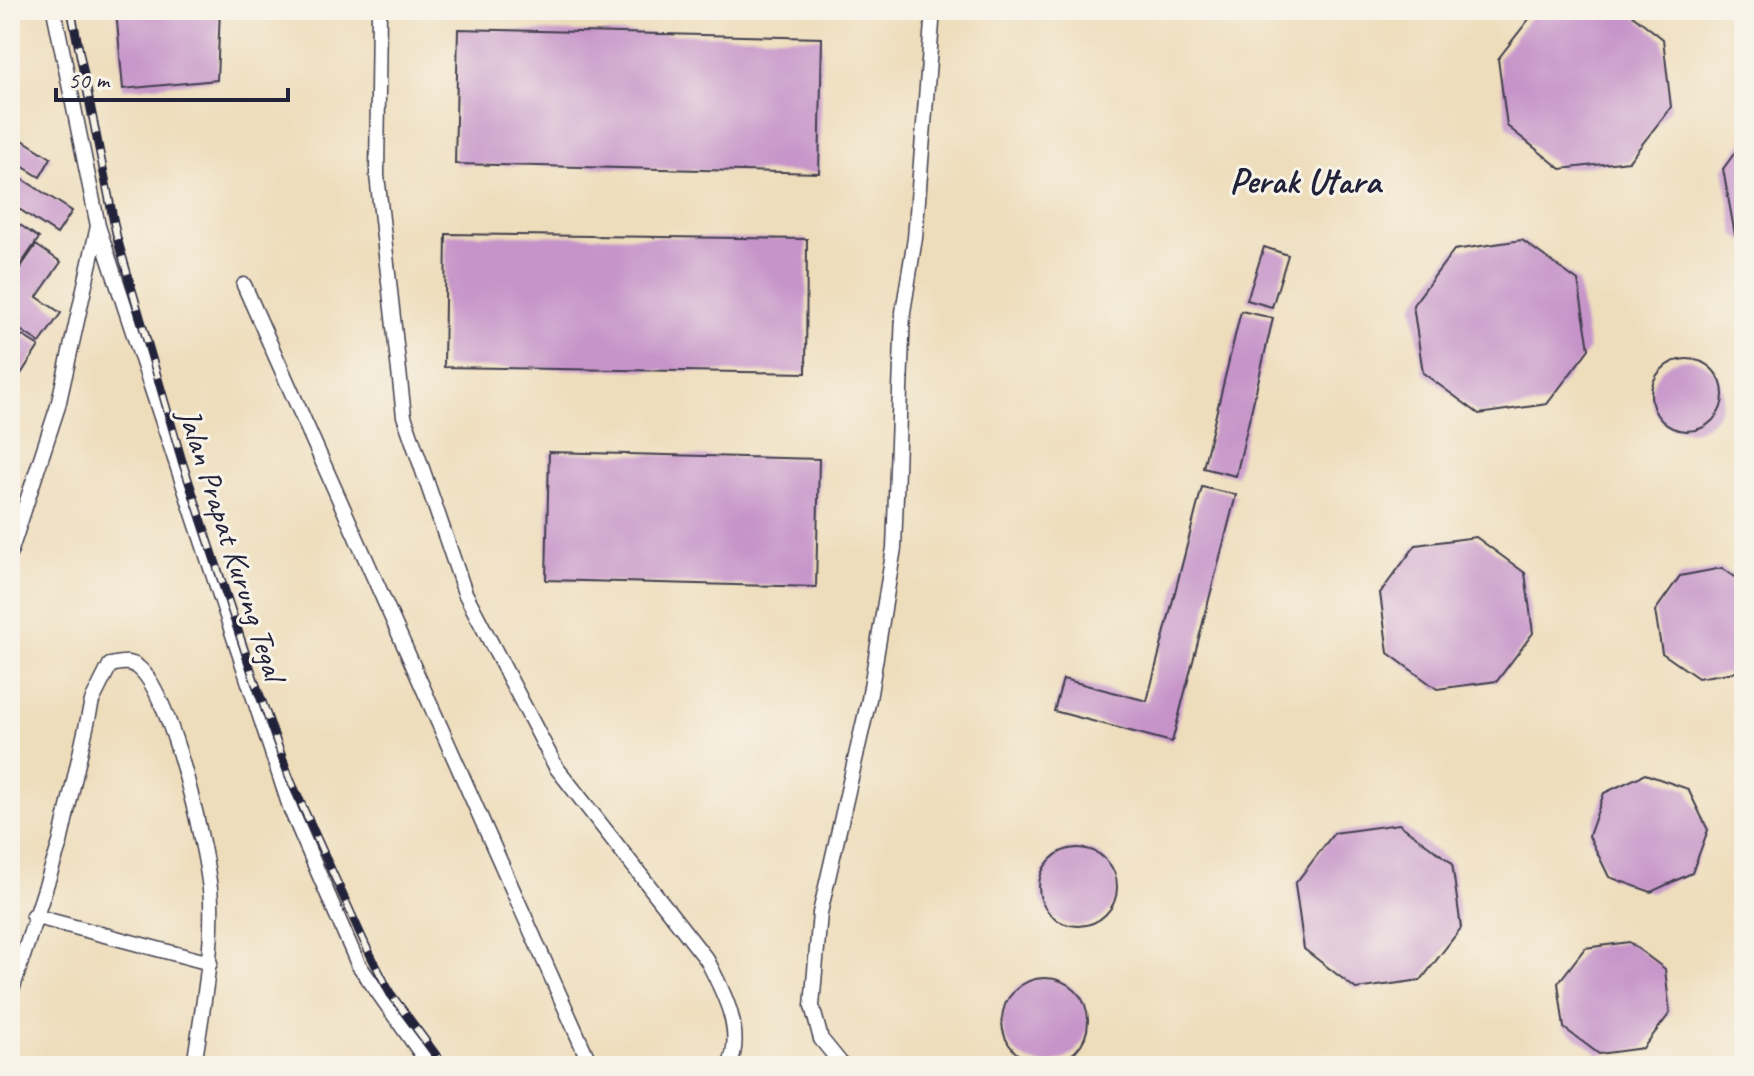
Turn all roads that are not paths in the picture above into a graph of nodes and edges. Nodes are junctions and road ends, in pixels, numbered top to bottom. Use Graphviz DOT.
graph roads {
  1 [pos="54,10"];
  2 [pos="379,10"];
  3 [pos="933,10"];
  4 [pos="98,226"];
  5 [pos="244,285"];
  6 [pos="10,553"];
  7 [pos="33,916"];
  8 [pos="210,963"];
  9 [pos="10,996"];
  10 [pos="194,1066"];
  11 [pos="430,1066"];
  12 [pos="591,1066"];
  13 [pos="729,1066"];
  14 [pos="843,1066"];
  1 -- 4 [label="lane, Jalan Prapat Kurung Tegal"];
  2 -- 13 [label="lane"];
  3 -- 14 [label="lane"];
  4 -- 6 [label="lane"];
  4 -- 11 [label="lane, Jalan Prapat Kurung Tegal"];
  5 -- 12 [label="lane"];
  7 -- 8 [label="lane"];
  7 -- 8 [label="lane"];
  7 -- 9 [label="lane"];
  8 -- 10 [label="lane"];
}
